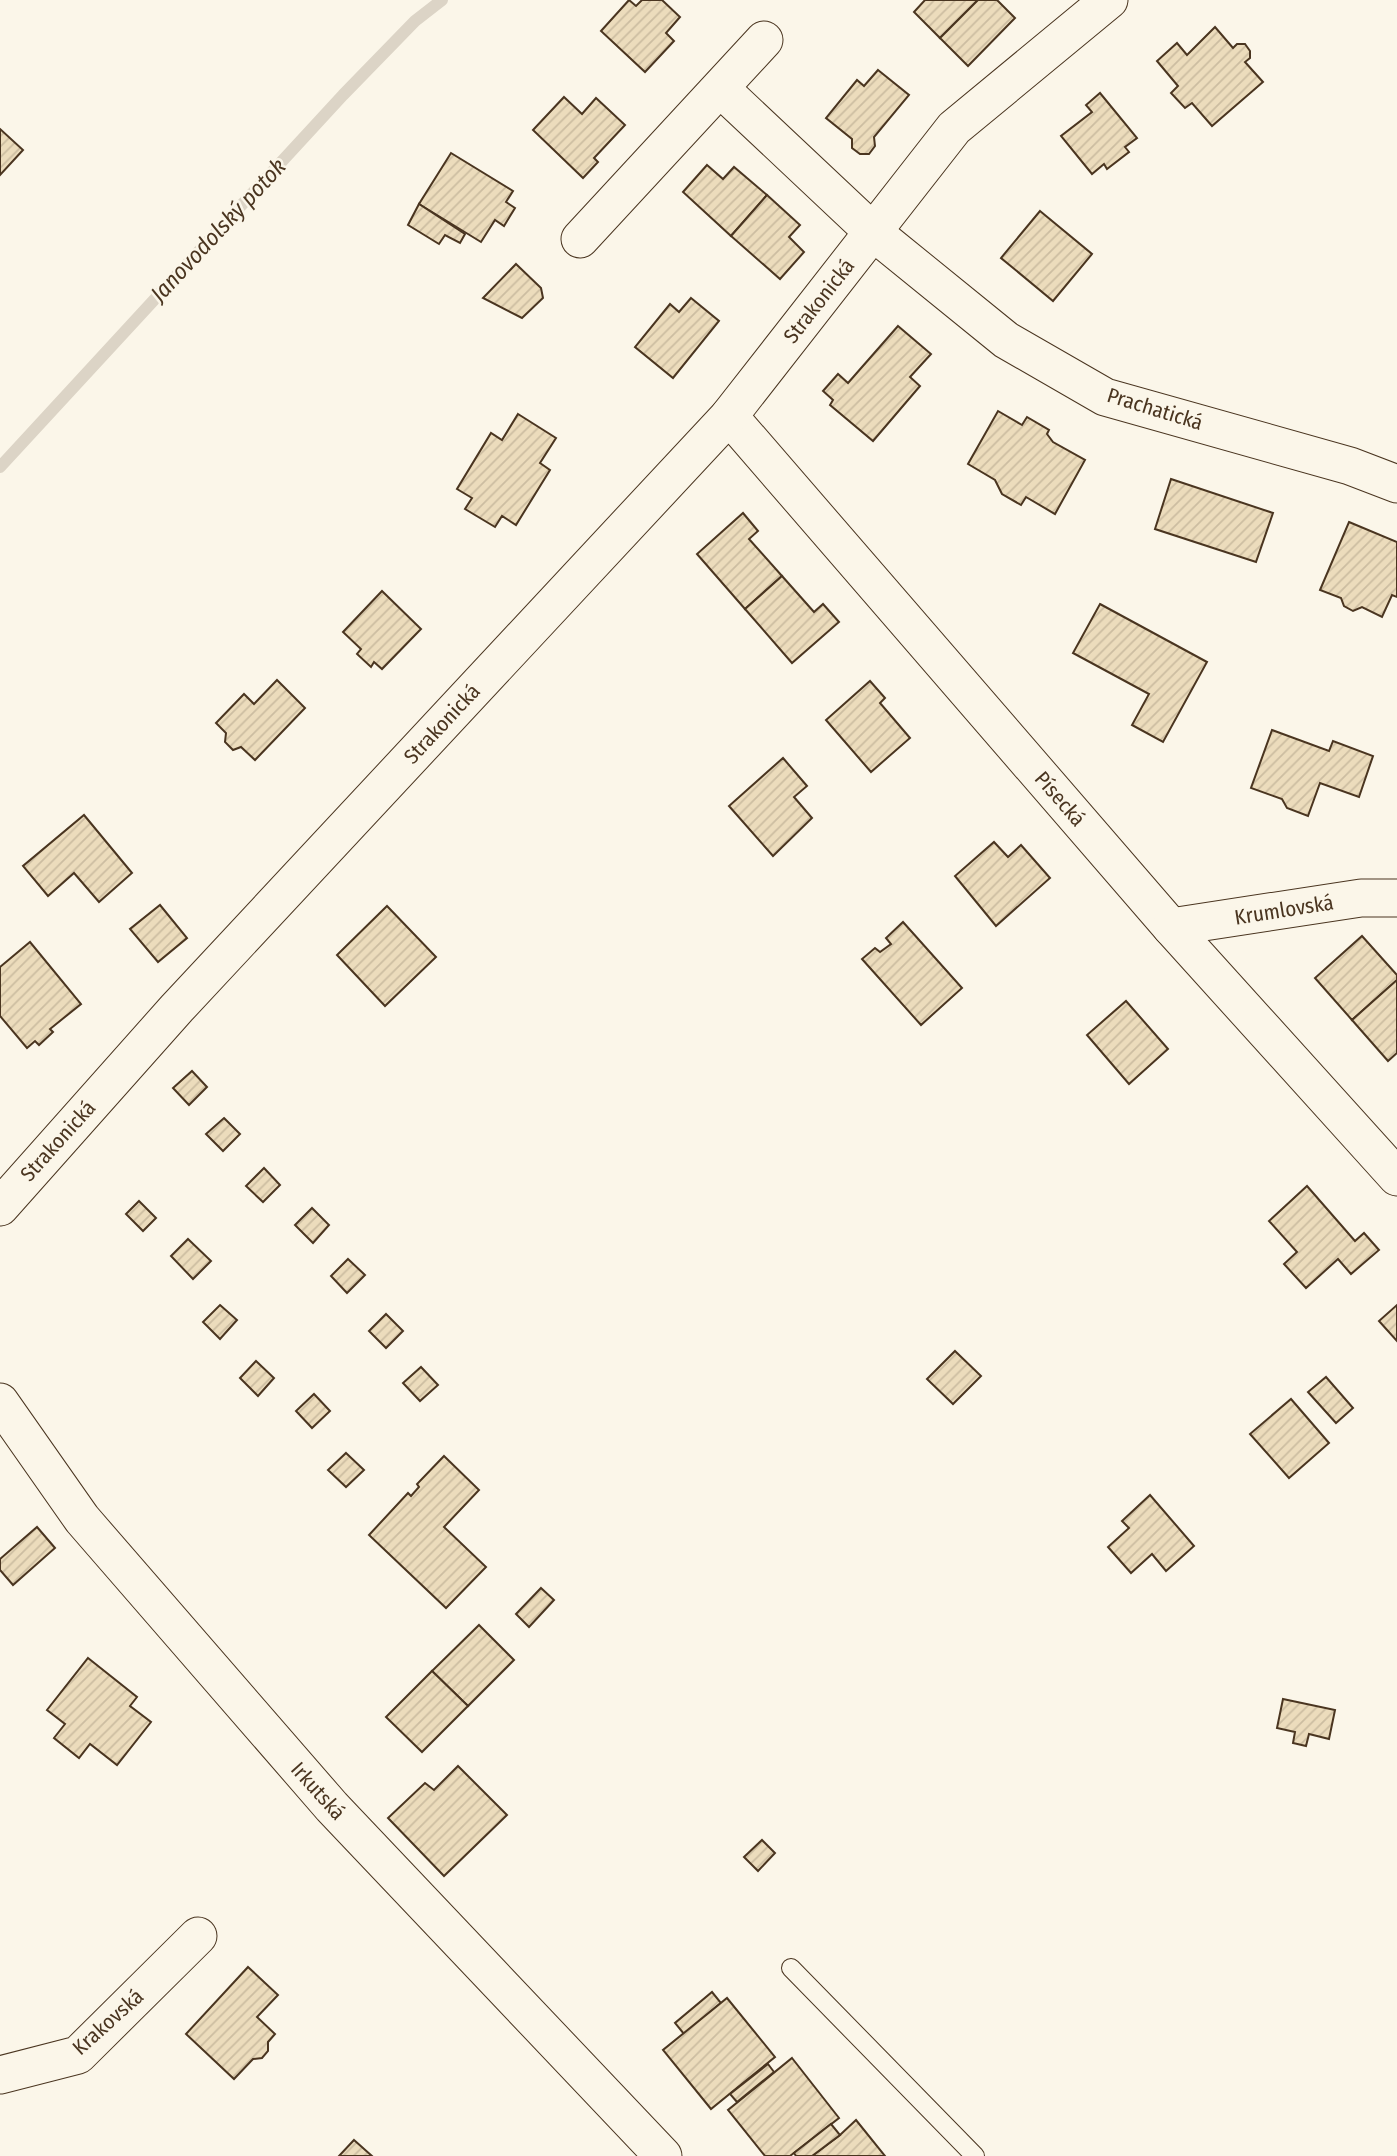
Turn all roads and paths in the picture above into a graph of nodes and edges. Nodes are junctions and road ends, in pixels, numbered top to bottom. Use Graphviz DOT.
graph roads {
  1 [pos="1109,0"];
  2 [pos="1069,13"];
  3 [pos="764,40"];
  4 [pos="721,89"];
  5 [pos="873,232"];
  6 [pos="580,239"];
  7 [pos="729,416"];
  8 [pos="1397,484"];
  9 [pos="1397,898"];
  10 [pos="1171,928"];
  11 [pos="1397,1177"];
  12 [pos="0,1206"];
  13 [pos="0,1402"];
  14 [pos="198,1936"];
  15 [pos="791,1968"];
  16 [pos="0,2075"];
  17 [pos="663,2156"];
  18 [pos="975,2156"];
  1 -- 2 [label="street, Strakonická"];
  2 -- 5 [label="street, Strakonická"];
  3 -- 4 [label="street"];
  4 -- 5 [label="street"];
  4 -- 6 [label="street"];
  5 -- 7 [label="street, Strakonická"];
  5 -- 8 [label="street, Prachatická"];
  7 -- 10 [label="street, Písecká"];
  7 -- 12 [label="street, Strakonická"];
  9 -- 10 [label="street, Krumlovská"];
  10 -- 11 [label="street, Písecká"];
  13 -- 17 [label="street, Irkutská"];
  14 -- 16 [label="street, Krakovská"];
  15 -- 18 [label="lane"];
}
